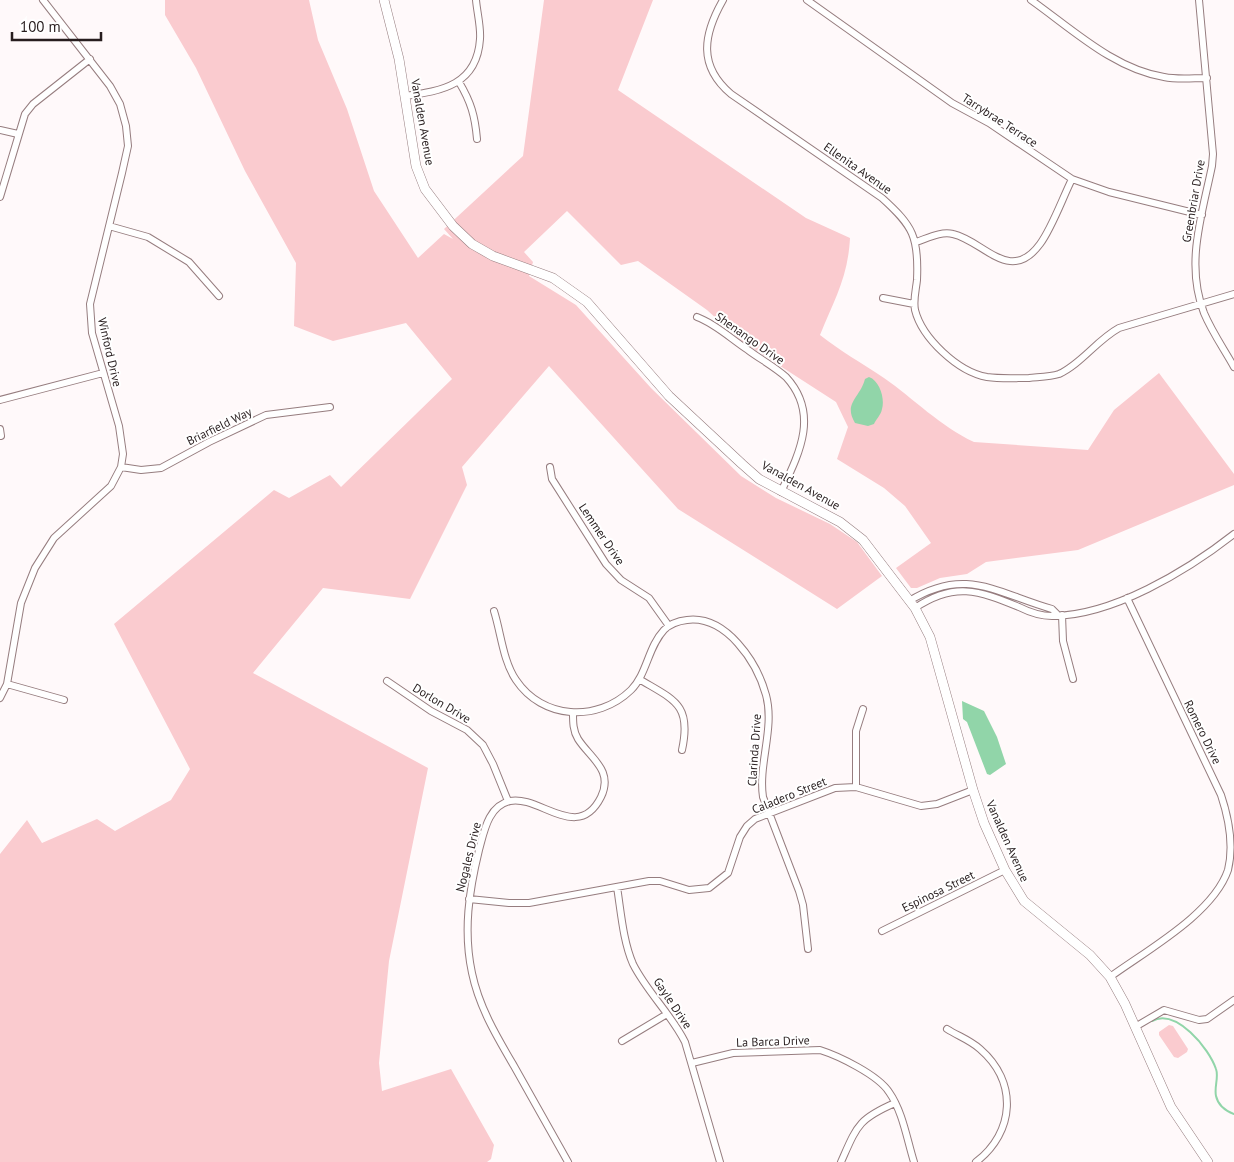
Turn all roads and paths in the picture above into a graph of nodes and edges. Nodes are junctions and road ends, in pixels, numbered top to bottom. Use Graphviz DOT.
graph roads {
  1 [pos="384,0"];
  2 [pos="476,0"];
  3 [pos="723,0"];
  4 [pos="807,0"];
  5 [pos="1032,0"];
  6 [pos="1199,0"];
  7 [pos="45,1"];
  8 [pos="90,59"];
  9 [pos="1207,78"];
  10 [pos="459,82"];
  11 [pos="405,96"];
  12 [pos="0,130"];
  13 [pos="18,134"];
  14 [pos="477,139"];
  15 [pos="1072,179"];
  16 [pos="0,197"];
  17 [pos="1202,215"];
  18 [pos="109,226"];
  19 [pos="916,242"];
  20 [pos="1234,294"];
  21 [pos="219,296"];
  22 [pos="883,298"];
  23 [pos="1201,303"];
  24 [pos="914,304"];
  25 [pos="697,317"];
  26 [pos="1234,367"];
  27 [pos="103,373"];
  28 [pos="0,400"];
  29 [pos="330,407"];
  30 [pos="0,430"];
  31 [pos="1,436"];
  32 [pos="121,467"];
  33 [pos="550,467"];
  34 [pos="781,492"];
  35 [pos="1234,534"];
  36 [pos="1127,598"];
  37 [pos="912,604"];
  38 [pos="494,611"];
  39 [pos="1060,615"];
  40 [pos="669,626"];
  41 [pos="640,679"];
  42 [pos="1073,679"];
  43 [pos="387,681"];
  44 [pos="7,684"];
  45 [pos="0,698"];
  46 [pos="64,700"];
  47 [pos="863,709"];
  48 [pos="573,713"];
  49 [pos="682,750"];
  50 [pos="856,786"];
  51 [pos="973,790"];
  52 [pos="508,801"];
  53 [pos="769,814"];
  54 [pos="1005,870"];
  55 [pos="1231,871"];
  56 [pos="617,887"];
  57 [pos="469,899"];
  58 [pos="882,931"];
  59 [pos="808,949"];
  60 [pos="1110,977"];
  61 [pos="1234,1000"];
  62 [pos="667,1014"];
  63 [pos="1135,1027"];
  64 [pos="947,1029"];
  65 [pos="622,1041"];
  66 [pos="692,1063"];
  67 [pos="895,1103"];
  68 [pos="568,1162"];
  69 [pos="720,1162"];
  70 [pos="841,1162"];
  71 [pos="914,1162"];
  72 [pos="976,1162"];
  73 [pos="1208,1162"];
  1 -- 11 [label="main road, Vanalden Avenue"];
  2 -- 10 [label="street"];
  3 -- 19 [label="street, Ellenita Avenue"];
  4 -- 15 [label="street, Tarrybrae Terrace"];
  5 -- 9 [label="street"];
  6 -- 9 [label="street, Greenbriar Drive"];
  7 -- 8 [label="street, Winford Drive"];
  8 -- 13 [label="street"];
  8 -- 18 [label="street, Winford Drive"];
  9 -- 17 [label="street, Greenbriar Drive"];
  10 -- 11 [label="street"];
  10 -- 14 [label="street"];
  11 -- 34 [label="main road, Vanalden Avenue"];
  12 -- 13 [label="street"];
  13 -- 16 [label="street"];
  15 -- 17 [label="street, Tarrybrae Terrace"];
  15 -- 19 [label="street"];
  17 -- 23 [label="street, Greenbriar Drive"];
  18 -- 21 [label="street"];
  18 -- 27 [label="street, Winford Drive"];
  19 -- 24 [label="street, Ellenita Avenue"];
  20 -- 23 [label="street, Ellenita Avenue"];
  22 -- 24 [label="street"];
  23 -- 24 [label="street, Ellenita Avenue"];
  23 -- 26 [label="street, Greenbriar Drive"];
  25 -- 34 [label="street, Shenango Drive"];
  27 -- 28 [label="street"];
  27 -- 32 [label="street, Winford Drive"];
  29 -- 32 [label="street, Briarfield Way"];
  30 -- 31 [label="street"];
  32 -- 44 [label="street, Winford Drive"];
  33 -- 40 [label="street, Lemmer Drive"];
  34 -- 37 [label="main road, Vanalden Avenue"];
  35 -- 36 [label="street"];
  36 -- 39 [label="street"];
  36 -- 55 [label="street, Romero Drive"];
  37 -- 39 [label="street"];
  37 -- 51 [label="main road, Vanalden Avenue"];
  38 -- 48 [label="street"];
  39 -- 42 [label="street"];
  40 -- 41 [label="street"];
  40 -- 53 [label="street, Clarinda Drive"];
  41 -- 48 [label="street"];
  41 -- 49 [label="street"];
  43 -- 52 [label="street, Dorlon Drive"];
  44 -- 45 [label="street, Winford Drive"];
  44 -- 46 [label="street"];
  47 -- 50 [label="street"];
  48 -- 52 [label="street"];
  50 -- 51 [label="street, Caladero Street"];
  50 -- 53 [label="street, Caladero Street"];
  51 -- 54 [label="main road, Vanalden Avenue"];
  52 -- 57 [label="street, Nogales Drive"];
  53 -- 56 [label="street, Caladero Street"];
  53 -- 59 [label="street, Clarinda Drive"];
  54 -- 58 [label="street, Espinosa Street"];
  54 -- 60 [label="main road, Vanalden Avenue"];
  55 -- 60 [label="street, Romero Drive"];
  56 -- 57 [label="street, Caladero Street"];
  56 -- 62 [label="street, Gayle Drive"];
  57 -- 68 [label="street, Nogales Drive"];
  60 -- 63 [label="main road, Vanalden Avenue"];
  61 -- 63 [label="street"];
  62 -- 65 [label="street"];
  62 -- 66 [label="street, Gayle Drive"];
  63 -- 73 [label="main road, Vanalden Avenue"];
  64 -- 72 [label="street"];
  66 -- 67 [label="street, La Barca Drive"];
  66 -- 69 [label="street, Gayle Drive"];
  67 -- 70 [label="street"];
  67 -- 71 [label="street, La Barca Drive"];
}
